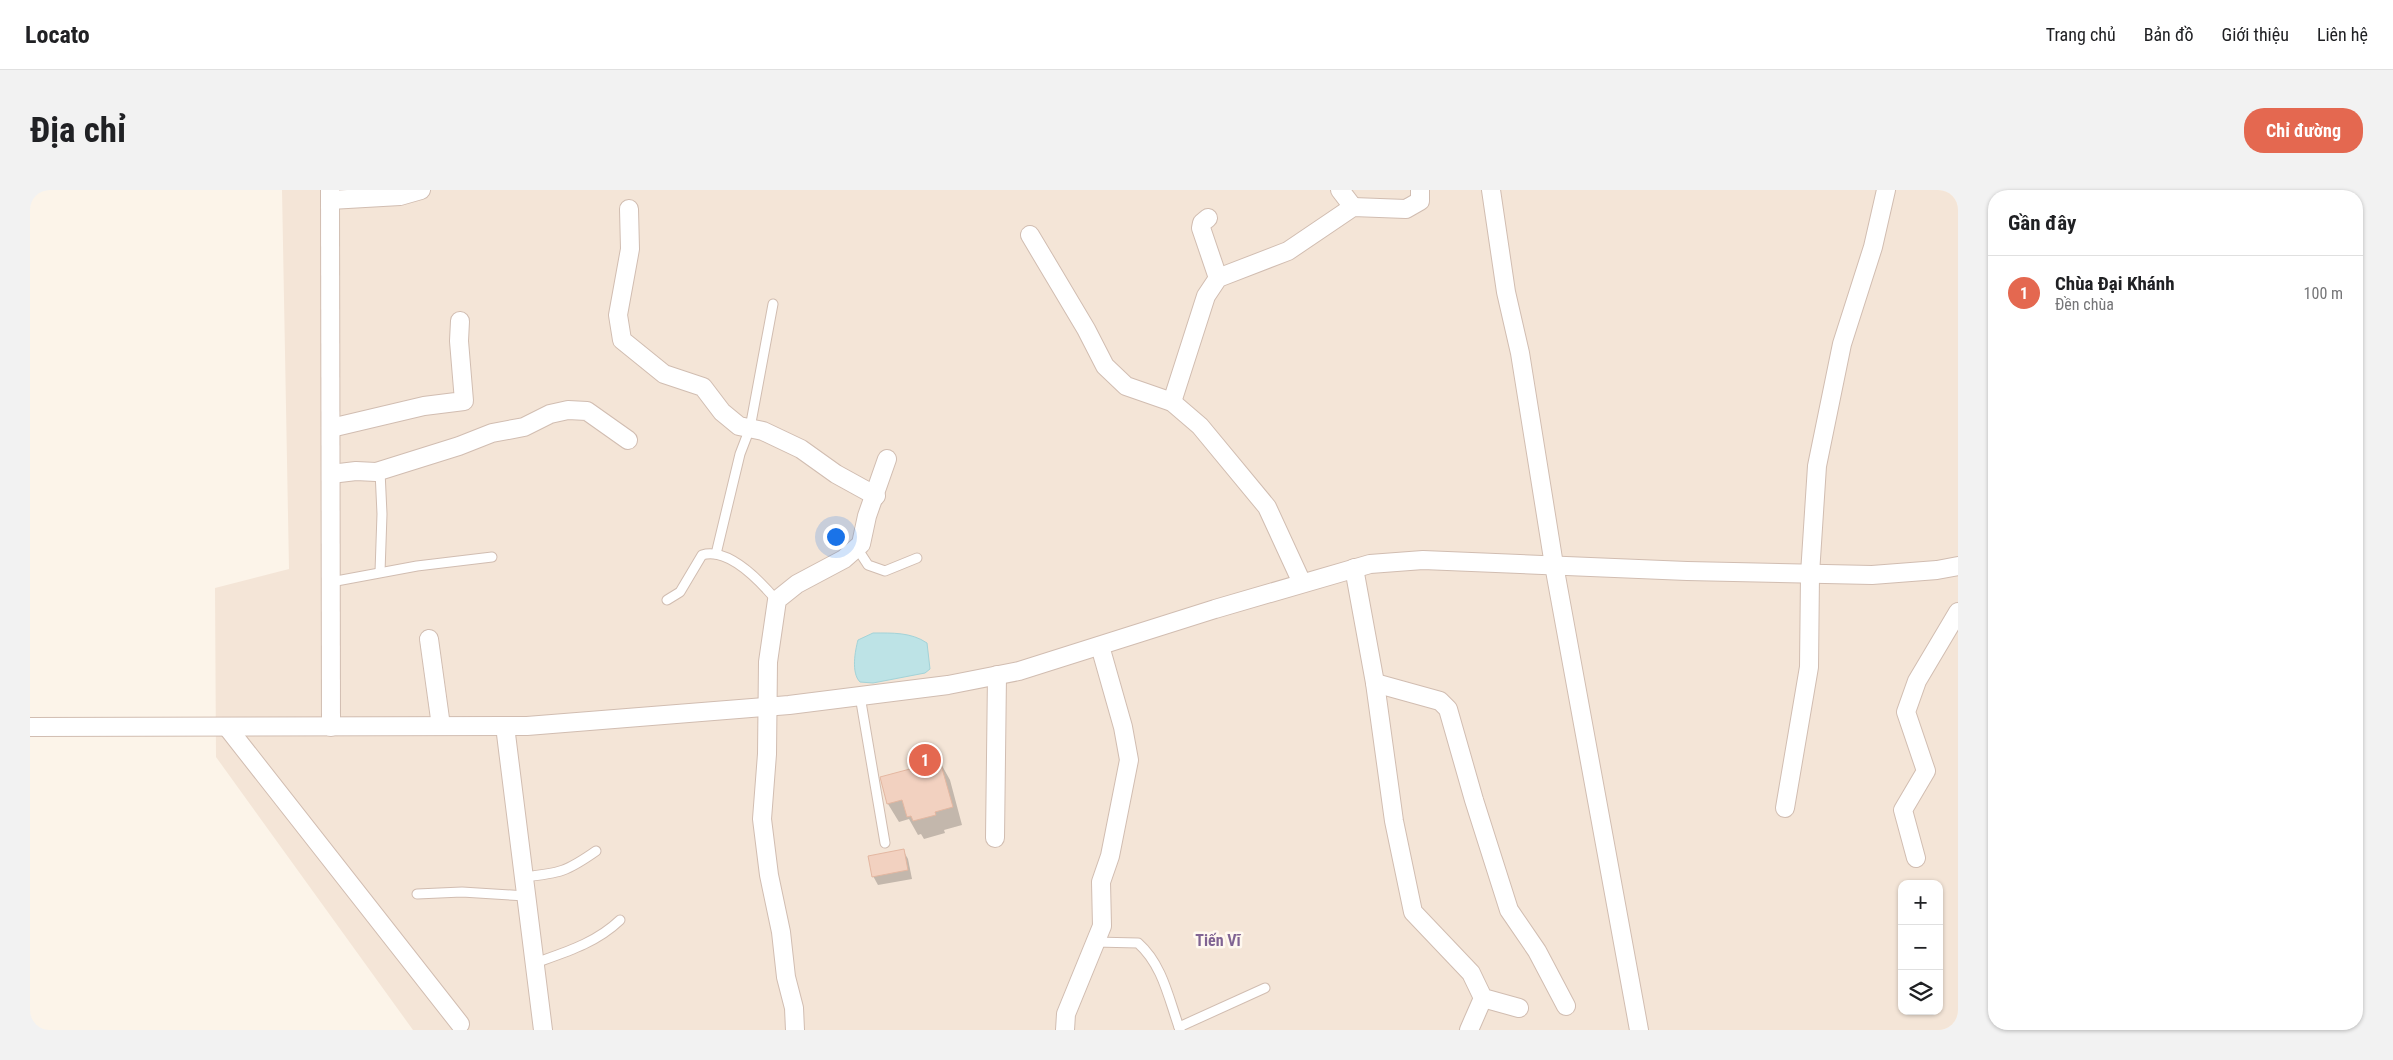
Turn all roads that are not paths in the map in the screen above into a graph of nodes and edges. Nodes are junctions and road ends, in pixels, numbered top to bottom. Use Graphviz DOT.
graph roads {
  1 [pos="421,190"];
  2 [pos="1340,190"];
  3 [pos="1420,190"];
  4 [pos="1491,190"];
  5 [pos="1886,190"];
  6 [pos="330,195"];
  7 [pos="1353,206"];
  8 [pos="629,209"];
  9 [pos="1208,218"];
  10 [pos="1030,235"];
  11 [pos="1218,278"];
  12 [pos="773,304"];
  13 [pos="460,321"];
  14 [pos="1172,402"];
  15 [pos="331,428"];
  16 [pos="750,428"];
  17 [pos="628,440"];
  18 [pos="887,459"];
  19 [pos="380,471"];
  20 [pos="331,474"];
  21 [pos="876,496"];
  22 [pos="857,548"];
  23 [pos="716,554"];
  24 [pos="492,557"];
  25 [pos="917,558"];
  26 [pos="1554,565"];
  27 [pos="1958,566"];
  28 [pos="1354,568"];
  29 [pos="380,572"];
  30 [pos="1810,574"];
  31 [pos="331,582"];
  32 [pos="1302,584"];
  33 [pos="667,600"];
  34 [pos="777,601"];
  35 [pos="1958,612"];
  36 [pos="429,639"];
  37 [pos="1100,646"];
  38 [pos="997,675"];
  39 [pos="1375,683"];
  40 [pos="860,696"];
  41 [pos="766,706"];
  42 [pos="441,726"];
  43 [pos="505,726"];
  44 [pos="30,727"];
  45 [pos="331,727"];
  46 [pos="227,728"];
  47 [pos="1785,808"];
  48 [pos="995,838"];
  49 [pos="885,843"];
  50 [pos="596,851"];
  51 [pos="1916,858"];
  52 [pos="524,877"];
  53 [pos="416,894"];
  54 [pos="526,896"];
  55 [pos="620,920"];
  56 [pos="1095,942"];
  57 [pos="535,963"];
  58 [pos="1265,988"];
  59 [pos="1483,998"];
  60 [pos="1566,1006"];
  61 [pos="1519,1008"];
  62 [pos="460,1024"];
  63 [pos="1179,1029"];
  64 [pos="543,1030"];
  65 [pos="795,1030"];
  66 [pos="1065,1030"];
  67 [pos="1469,1030"];
  68 [pos="1639,1030"];
  1 -- 6 [label="street"];
  2 -- 7 [label="street"];
  3 -- 7 [label="street"];
  4 -- 26 [label="street"];
  5 -- 30 [label="street"];
  6 -- 15 [label="street"];
  7 -- 11 [label="street"];
  8 -- 16 [label="street"];
  9 -- 11 [label="street"];
  10 -- 14 [label="street"];
  11 -- 14 [label="street"];
  12 -- 16 [label="lane"];
  13 -- 15 [label="street"];
  14 -- 32 [label="street"];
  15 -- 20 [label="street"];
  16 -- 21 [label="street"];
  16 -- 23 [label="lane"];
  17 -- 19 [label="street"];
  18 -- 21 [label="street"];
  19 -- 20 [label="street"];
  19 -- 29 [label="lane"];
  20 -- 31 [label="street"];
  21 -- 22 [label="street"];
  22 -- 25 [label="lane"];
  22 -- 34 [label="street"];
  23 -- 33 [label="lane"];
  23 -- 34 [label="lane"];
  24 -- 29 [label="lane"];
  26 -- 28 [label="street"];
  26 -- 30 [label="street"];
  26 -- 68 [label="street"];
  27 -- 30 [label="street"];
  28 -- 32 [label="street"];
  28 -- 39 [label="street"];
  29 -- 31 [label="lane"];
  30 -- 47 [label="street"];
  31 -- 45 [label="street"];
  32 -- 37 [label="street"];
  34 -- 41 [label="street"];
  35 -- 51 [label="street"];
  36 -- 42 [label="street"];
  37 -- 38 [label="street"];
  37 -- 56 [label="street"];
  38 -- 40 [label="street"];
  38 -- 48 [label="street"];
  39 -- 59 [label="street"];
  39 -- 60 [label="street"];
  40 -- 41 [label="street"];
  40 -- 49 [label="lane"];
  41 -- 43 [label="street"];
  41 -- 65 [label="street"];
  42 -- 43 [label="street"];
  42 -- 45 [label="street"];
  43 -- 52 [label="street"];
  44 -- 46 [label="street"];
  45 -- 46 [label="street"];
  46 -- 62 [label="street"];
  50 -- 52 [label="lane"];
  52 -- 54 [label="street"];
  53 -- 54 [label="lane"];
  54 -- 57 [label="street"];
  55 -- 57 [label="lane"];
  56 -- 63 [label="lane"];
  56 -- 66 [label="street"];
  57 -- 64 [label="street"];
  58 -- 63 [label="lane"];
  59 -- 61 [label="street"];
  59 -- 67 [label="street"];
}
